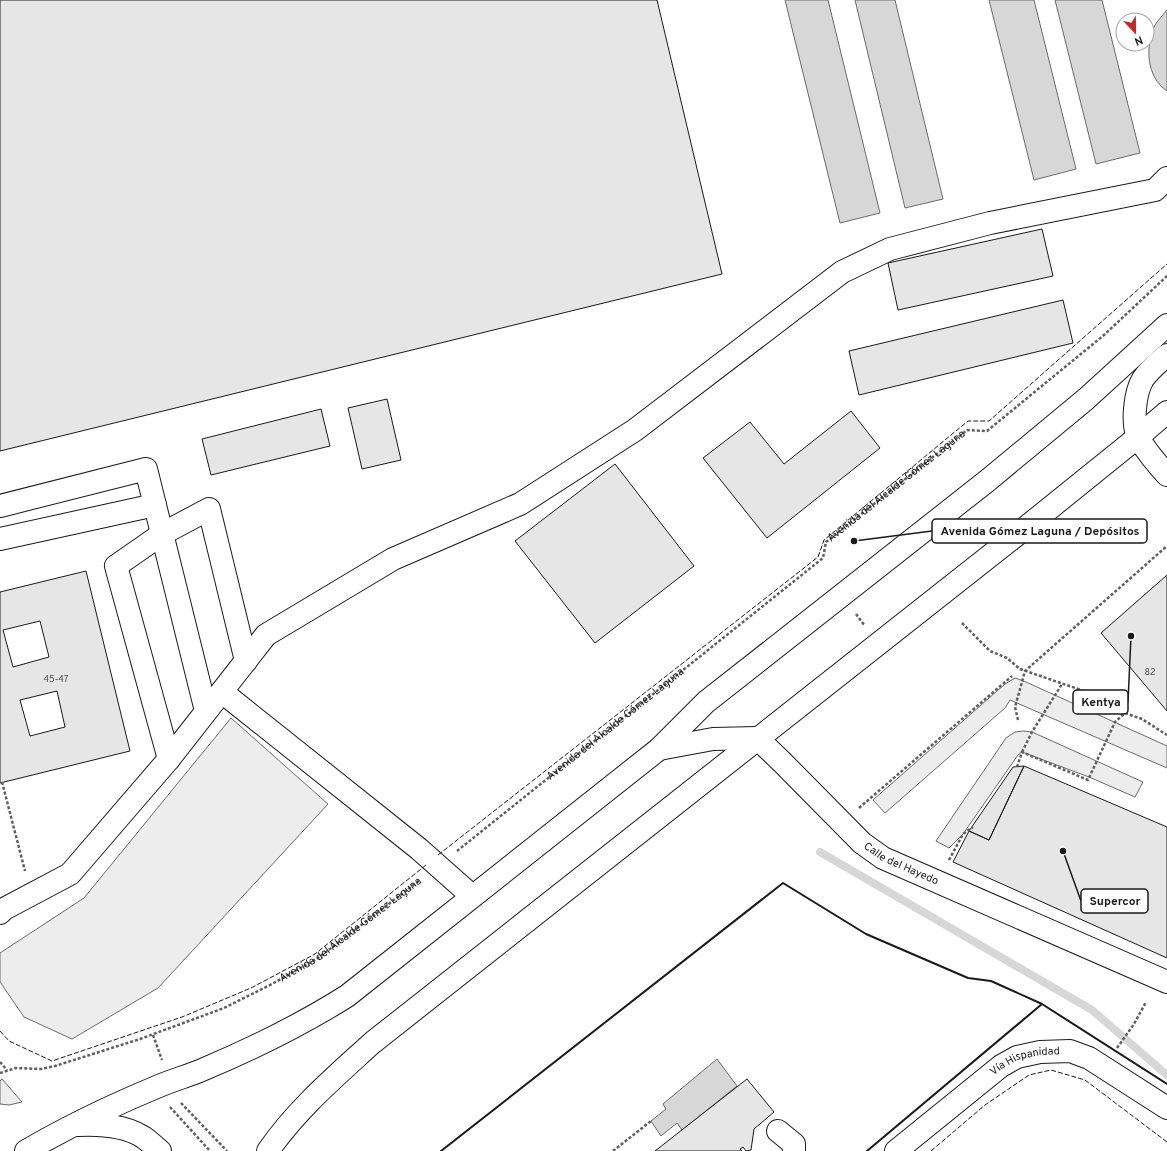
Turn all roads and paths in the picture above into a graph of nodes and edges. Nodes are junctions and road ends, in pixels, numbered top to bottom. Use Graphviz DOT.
graph roads {
  1 [pos="1167,178"];
  2 [pos="1167,276"];
  3 [pos="1167,325"];
  4 [pos="1167,355"];
  5 [pos="1167,412"];
  6 [pos="1138,437"];
  7 [pos="1167,475"];
  8 [pos="155,505"];
  9 [pos="0,506"];
  10 [pos="162,534"];
  11 [pos="0,539"];
  12 [pos="1167,546"];
  13 [pos="854,612"];
  14 [pos="962,623"];
  15 [pos="866,628"];
  16 [pos="246,661"];
  17 [pos="1025,671"];
  18 [pos="1012,676"];
  19 [pos="1062,684"];
  20 [pos="222,692"];
  21 [pos="206,711"];
  22 [pos="1125,713"];
  23 [pos="1018,720"];
  24 [pos="1167,735"];
  25 [pos="757,738"];
  26 [pos="659,748"];
  27 [pos="1022,752"];
  28 [pos="169,759"];
  29 [pos="1017,767"];
  30 [pos="2,782"];
  31 [pos="859,808"];
  32 [pos="973,827"];
  33 [pos="948,862"];
  34 [pos="438,866"];
  35 [pos="31,895"];
  36 [pos="472,896"];
  37 [pos="0,913"];
  38 [pos="1167,982"];
  39 [pos="1146,1002"];
  40 [pos="1116,1049"];
  41 [pos="0,1062"];
  42 [pos="7,1070"];
  43 [pos="0,1073"];
  44 [pos="168,1105"];
  45 [pos="1167,1108"];
  46 [pos="651,1121"];
  47 [pos="72,1126"];
  48 [pos="778,1131"];
  49 [pos="26,1151"];
  50 [pos="160,1151"];
  51 [pos="210,1151"];
  52 [pos="268,1151"];
  53 [pos="613,1151"];
  54 [pos="794,1151"];
  55 [pos="896,1151"];
  1 -- 16 [label="main road"];
  2 -- 34 [label="path, Avenida del Alcalde Gómez Laguna"];
  3 -- 26 [label="main road"];
  4 -- 6 [label="main road"];
  5 -- 6 [label="main road"];
  6 -- 7 [label="main road"];
  6 -- 25 [label="main road"];
  8 -- 9 [label="main road"];
  8 -- 10 [label="main road"];
  8 -- 11 [label="main road"];
  10 -- 16 [label="main road"];
  10 -- 21 [label="main road"];
  10 -- 28 [label="main road"];
  12 -- 17 [label="path"];
  13 -- 15 [label="path"];
  14 -- 17 [label="path"];
  16 -- 20 [label="main road"];
  17 -- 19 [label="path"];
  17 -- 23 [label="path"];
  18 -- 31 [label="path"];
  19 -- 22 [label="path"];
  19 -- 27 [label="path"];
  20 -- 21 [label="main road"];
  20 -- 34 [label="main road"];
  21 -- 28 [label="main road"];
  22 -- 24 [label="path"];
  22 -- 27 [label="path"];
  25 -- 26 [label="main road"];
  25 -- 38 [label="main road, Calle del Hayedo"];
  25 -- 52 [label="main road"];
  26 -- 36 [label="main road"];
  27 -- 29 [label="path"];
  28 -- 35 [label="main road"];
  30 -- 35 [label="path"];
  32 -- 33 [label="path"];
  34 -- 36 [label="main road"];
  34 -- 42 [label="path, Avenida del Alcalde Gómez Laguna"];
  35 -- 37 [label="main road"];
  36 -- 47 [label="main road"];
  39 -- 40 [label="path"];
  41 -- 42 [label="path"];
  42 -- 43 [label="path, Avenida del Alcalde Gómez Laguna"];
  44 -- 51 [label="path"];
  45 -- 55 [label="main road, Vía Hispanidad"];
  46 -- 53 [label="path"];
  47 -- 49 [label="main road"];
  47 -- 50 [label="main road"];
  48 -- 54 [label="main road"];
}
